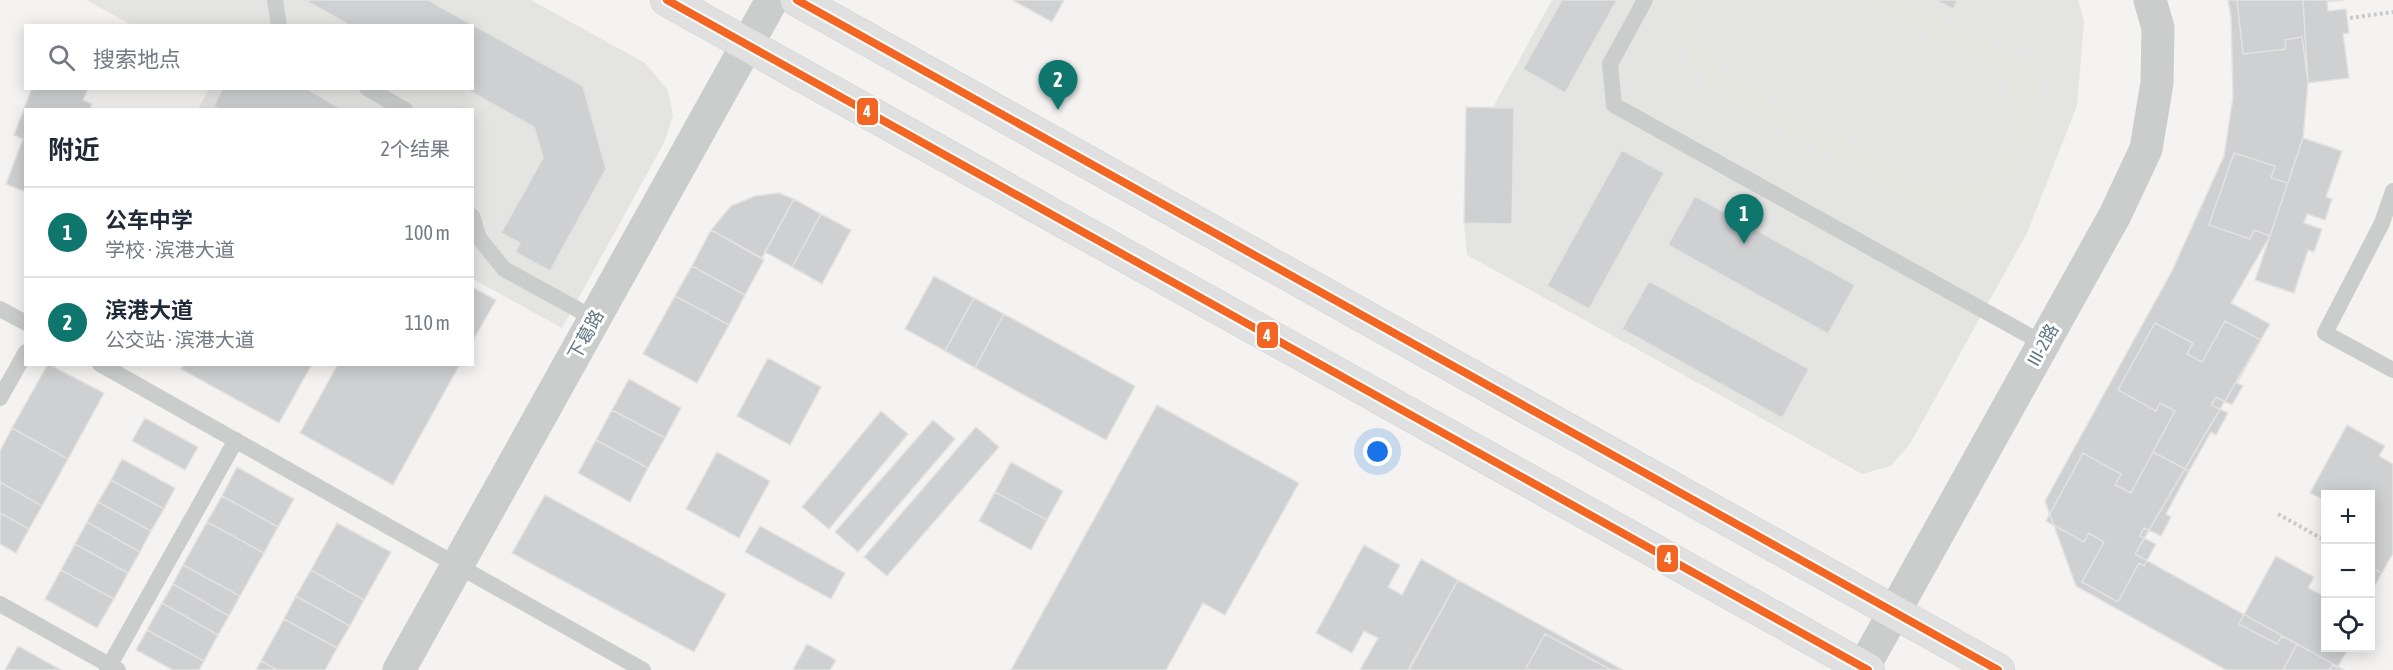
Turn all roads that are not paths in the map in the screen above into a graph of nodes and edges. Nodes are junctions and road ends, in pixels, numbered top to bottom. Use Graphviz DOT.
graph roads {
  1 [pos="275,0"];
  2 [pos="667,0"];
  3 [pos="772,0"];
  4 [pos="797,0"];
  5 [pos="1645,0"];
  6 [pos="2150,0"];
  7 [pos="279,24"];
  8 [pos="747,45"];
  9 [pos="370,90"];
  10 [pos="402,108"];
  11 [pos="2393,191"];
  12 [pos="474,222"];
  13 [pos="0,309"];
  14 [pos="595,319"];
  15 [pos="24,322"];
  16 [pos="2044,344"];
  17 [pos="24,356"];
  18 [pos="104,366"];
  19 [pos="2393,370"];
  20 [pos="0,398"];
  21 [pos="236,440"];
  22 [pos="458,564"];
  23 [pos="0,604"];
  24 [pos="1895,612"];
  25 [pos="112,668"];
  26 [pos="1865,669"];
  27 [pos="399,670"];
  28 [pos="643,670"];
  29 [pos="1998,670"];
  1 -- 7 [label="lane"];
  2 -- 8 [label="main road"];
  3 -- 8 [label="street, 下葛路"];
  4 -- 24 [label="main road"];
  5 -- 16 [label="lane"];
  6 -- 16 [label="street, III-2路"];
  8 -- 14 [label="street, 下葛路"];
  8 -- 26 [label="main road"];
  9 -- 10 [label="lane"];
  11 -- 19 [label="lane"];
  12 -- 14 [label="lane"];
  13 -- 15 [label="lane"];
  14 -- 22 [label="street, 下葛路"];
  16 -- 24 [label="street, III-2路"];
  17 -- 20 [label="lane"];
  18 -- 21 [label="lane"];
  21 -- 22 [label="lane"];
  21 -- 25 [label="lane"];
  22 -- 27 [label="street, 下葛路"];
  22 -- 28 [label="lane"];
  23 -- 25 [label="lane"];
  24 -- 26 [label="street, III-2路"];
  24 -- 29 [label="main road"];
}
